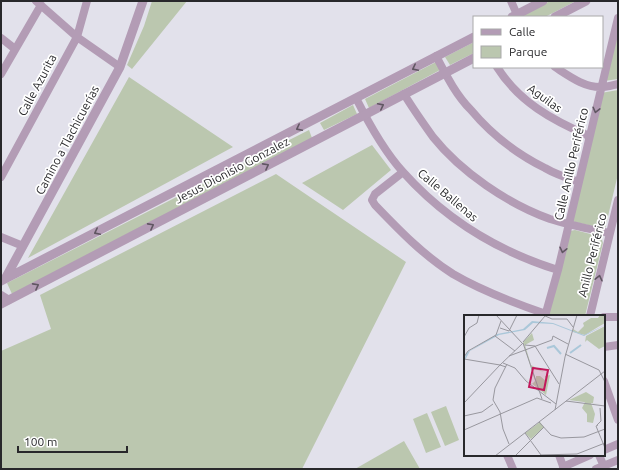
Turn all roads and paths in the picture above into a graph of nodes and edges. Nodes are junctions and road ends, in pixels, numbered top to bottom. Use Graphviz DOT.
graph roads {
  1 [pos="87,1"];
  2 [pos="143,1"];
  3 [pos="511,1"];
  4 [pos="543,1"];
  5 [pos="586,1"];
  6 [pos="38,2"];
  7 [pos="515,16"];
  8 [pos="557,16"];
  9 [pos="618,18"];
  10 [pos="77,36"];
  11 [pos="1,38"];
  12 [pos="473,38"];
  13 [pos="15,49"];
  14 [pos="436,56"];
  15 [pos="473,59"];
  16 [pos="120,67"];
  17 [pos="497,68"];
  18 [pos="557,68"];
  19 [pos="445,73"];
  20 [pos="1,74"];
  21 [pos="618,84"];
  22 [pos="602,87"];
  23 [pos="404,94"];
  24 [pos="356,98"];
  25 [pos="364,114"];
  26 [pos="589,136"];
  27 [pos="403,172"];
  28 [pos="1,177"];
  29 [pos="579,182"];
  30 [pos="618,200"];
  31 [pos="569,224"];
  32 [pos="609,233"];
  33 [pos="1,237"];
  34 [pos="23,246"];
  35 [pos="558,270"];
  36 [pos="2,282"];
  37 [pos="4,299"];
  38 [pos="546,315"];
  39 [pos="590,315"];
  40 [pos="605,317"];
  41 [pos="618,317"];
  42 [pos="618,345"];
  43 [pos="605,347"];
  44 [pos="605,384"];
  45 [pos="618,420"];
  46 [pos="618,444"];
  47 [pos="605,450"];
  48 [pos="507,456"];
  49 [pos="559,456"];
  50 [pos="589,456"];
  51 [pos="592,456"];
  52 [pos="600,456"];
  53 [pos="618,460"];
  54 [pos="564,468"];
  55 [pos="599,468"];
  56 [pos="513,469"];
  1 -- 10 [label="street, Calle Azurita"];
  2 -- 16 [label="street, Camino a Tlachicuerías"];
  3 -- 7 [label="street"];
  4 -- 7 [label="street"];
  5 -- 8 [label="street"];
  6 -- 10 [label="street"];
  6 -- 13 [label="street"];
  9 -- 22 [label="street, Calle Anillo Periférico"];
  10 -- 16 [label="street"];
  10 -- 28 [label="street, Calle Azurita"];
  11 -- 13 [label="street"];
  12 -- 14 [label="street, Jesus Dionisio Gonzalez"];
  13 -- 20 [label="street"];
  14 -- 19 [label="street"];
  14 -- 24 [label="street, Jesus Dionisio Gonzalez, one-way"];
  15 -- 19 [label="street, Jesus Dionisio Gonzalez"];
  16 -- 34 [label="street, Camino a Tlachicuerías"];
  17 -- 26 [label="street, Aguilas"];
  18 -- 22 [label="street"];
  19 -- 23 [label="street, Jesus Dionisio Gonzalez"];
  19 -- 29 [label="street"];
  21 -- 22 [label="street"];
  22 -- 26 [label="street, Calle Anillo Periférico, one-way"];
  25 -- 23 [label="street, Jesus Dionisio Gonzalez, one-way"];
  23 -- 31 [label="street"];
  24 -- 25 [label="street, Calle Ballenas"];
  24 -- 36 [label="street, Jesus Dionisio Gonzalez, one-way"];
  25 -- 27 [label="street, Calle Ballenas"];
  37 -- 25 [label="street, Jesus Dionisio Gonzalez, one-way"];
  26 -- 29 [label="street, Calle Anillo Periférico"];
  27 -- 35 [label="street, Calle Ballenas"];
  27 -- 38 [label="street"];
  29 -- 31 [label="street, Calle Anillo Periférico"];
  30 -- 32 [label="street, Anillo Periférico"];
  31 -- 32 [label="street"];
  31 -- 35 [label="street, Calle Anillo Periférico, one-way"];
  39 -- 32 [label="street, Anillo Periférico, one-way"];
  33 -- 34 [label="street"];
  34 -- 36 [label="street, Camino a Tlachicuerías"];
  35 -- 38 [label="street, Calle Anillo Periférico"];
  40 -- 41 [label="street"];
  42 -- 43 [label="street"];
  44 -- 45 [label="street"];
  46 -- 47 [label="street"];
  48 -- 56 [label="street"];
  49 -- 54 [label="street"];
  50 -- 54 [label="street"];
  51 -- 55 [label="street"];
  52 -- 55 [label="street"];
  53 -- 55 [label="street"];
}
